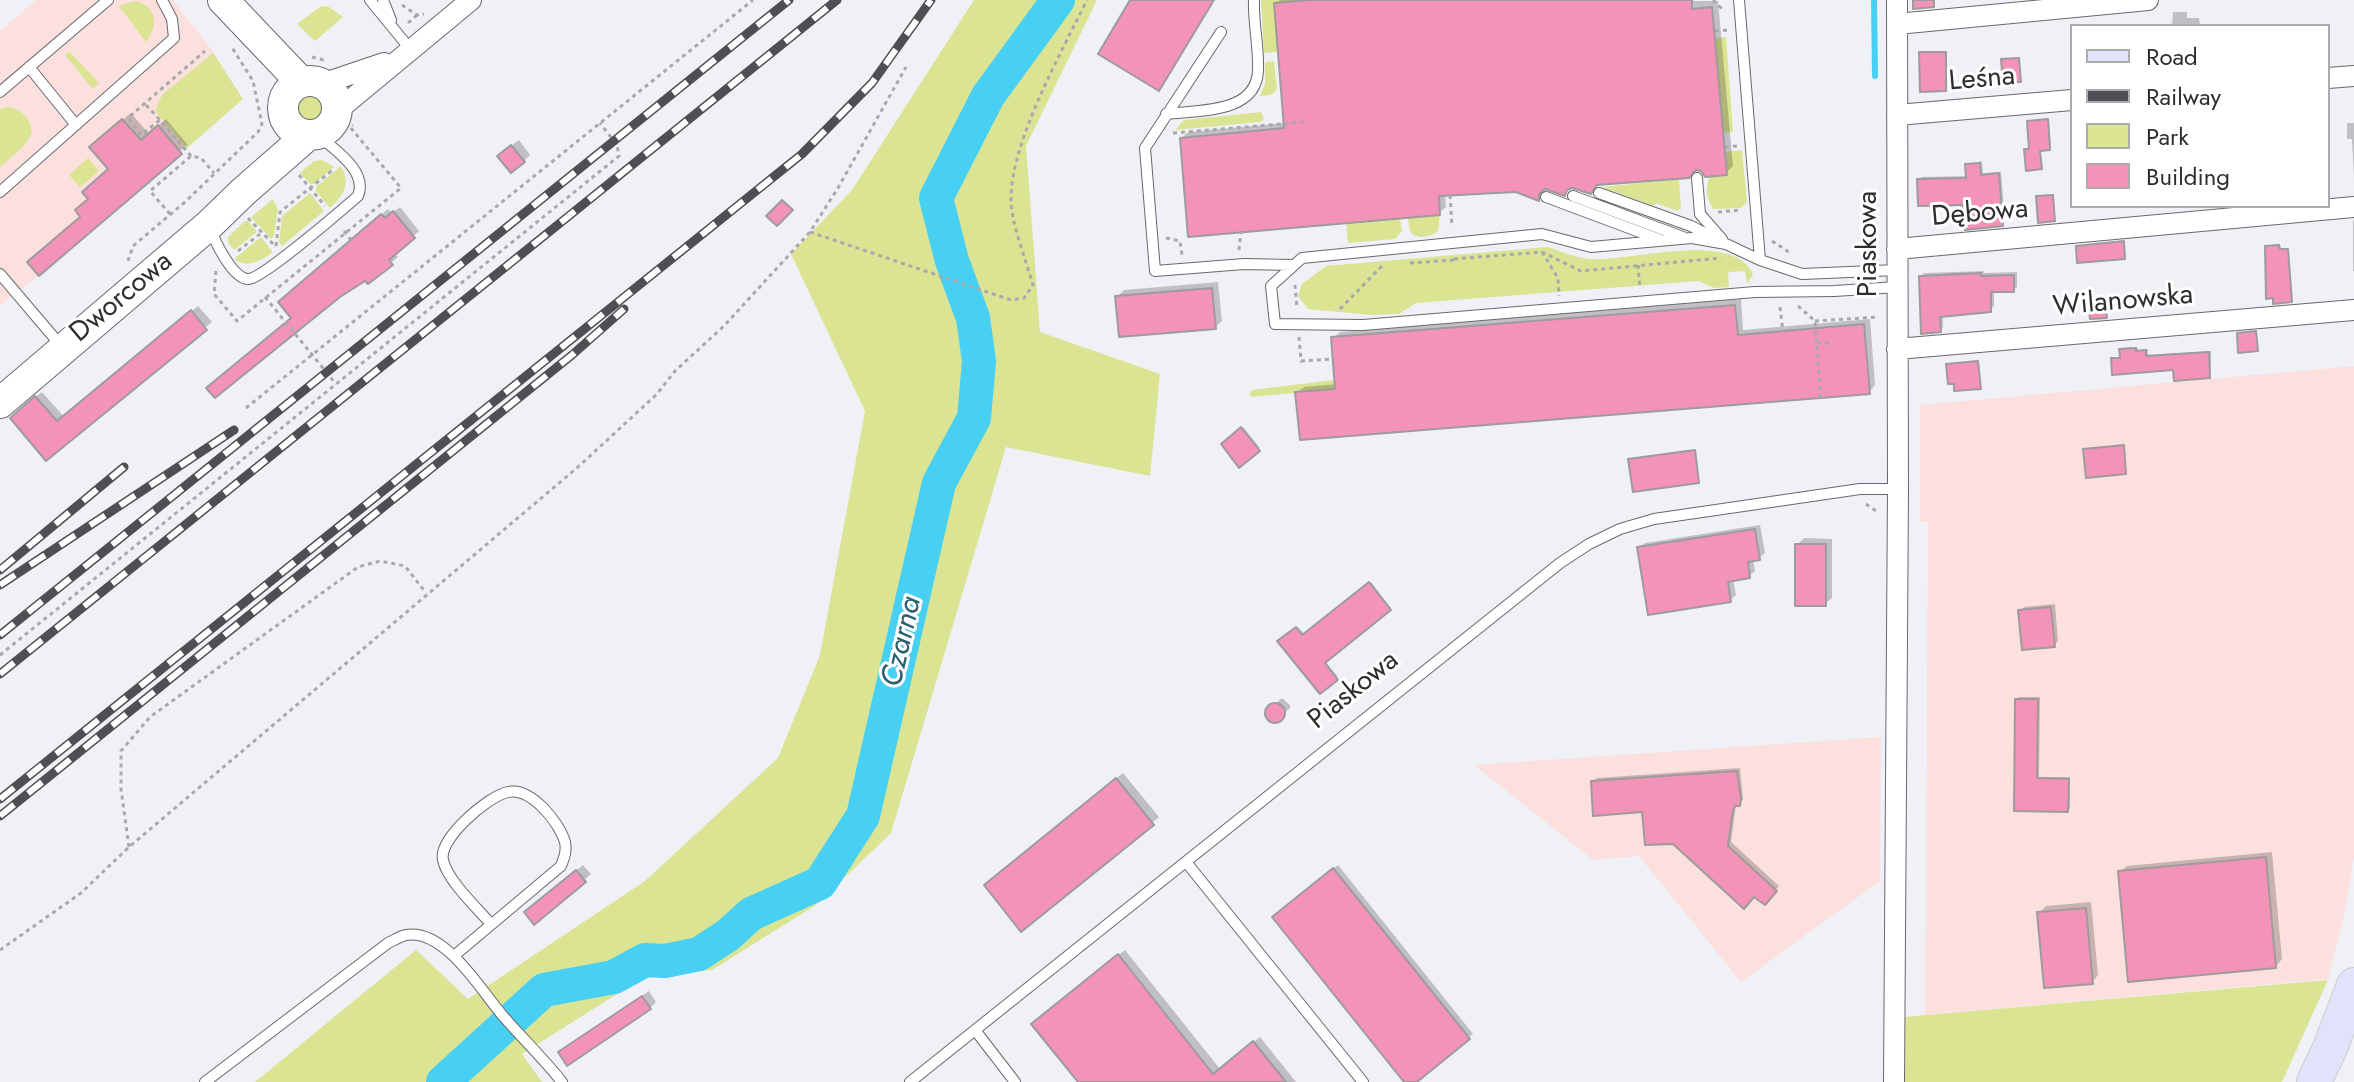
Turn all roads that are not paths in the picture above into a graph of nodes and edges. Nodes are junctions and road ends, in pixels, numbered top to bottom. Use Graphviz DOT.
graph roads {
  1 [pos="108,0"];
  2 [pos="370,0"];
  3 [pos="383,0"];
  4 [pos="1254,0"];
  5 [pos="1739,0"];
  6 [pos="1897,0"];
  7 [pos="2148,0"];
  8 [pos="164,1"];
  9 [pos="224,1"];
  10 [pos="469,1"];
  11 [pos="1897,24"];
  12 [pos="1221,32"];
  13 [pos="396,33"];
  14 [pos="405,54"];
  15 [pos="29,67"];
  16 [pos="2354,76"];
  17 [pos="2330,78"];
  18 [pos="305,82"];
  19 [pos="0,92"];
  20 [pos="2070,100"];
  21 [pos="337,111"];
  22 [pos="1166,114"];
  23 [pos="1897,115"];
  24 [pos="76,125"];
  25 [pos="312,135"];
  26 [pos="1697,178"];
  27 [pos="0,192"];
  28 [pos="1599,193"];
  29 [pos="1573,196"];
  30 [pos="1546,197"];
  31 [pos="244,203"];
  32 [pos="2354,207"];
  33 [pos="209,225"];
  34 [pos="1688,239"];
  35 [pos="1663,241"];
  36 [pos="1726,244"];
  37 [pos="1760,260"];
  38 [pos="1293,265"];
  39 [pos="1897,269"];
  40 [pos="0,274"];
  41 [pos="2354,310"];
  42 [pos="63,348"];
  43 [pos="1897,349"];
  44 [pos="4,398"];
  45 [pos="1898,489"];
  46 [pos="1186,862"];
  47 [pos="491,924"];
  48 [pos="455,955"];
  49 [pos="2354,985"];
  50 [pos="975,1030"];
  51 [pos="205,1082"];
  52 [pos="562,1082"];
  53 [pos="910,1082"];
  54 [pos="1015,1082"];
  55 [pos="1363,1082"];
  56 [pos="1894,1082"];
  57 [pos="2314,1082"];
  1 -- 15 [label="lane"];
  2 -- 13 [label="lane"];
  3 -- 13 [label="lane"];
  4 -- 22 [label="lane"];
  5 -- 37 [label="lane"];
  6 -- 11 [label="street, Piaskowa"];
  7 -- 11 [label="street"];
  8 -- 24 [label="lane"];
  9 -- 18 [label="street"];
  10 -- 14 [label="street"];
  11 -- 23 [label="street, Piaskowa"];
  12 -- 22 [label="lane"];
  13 -- 14 [label="lane"];
  14 -- 18 [label="street"];
  14 -- 21 [label="street"];
  15 -- 19 [label="lane"];
  15 -- 24 [label="lane"];
  16 -- 17 [label="street"];
  18 -- 21 [label="street"];
  18 -- 25 [label="street"];
  18 -- 31 [label="street, Dworcowa"];
  20 -- 23 [label="street, Leśna"];
  21 -- 25 [label="street, Dworcowa"];
  22 -- 38 [label="lane"];
  23 -- 39 [label="street, Piaskowa"];
  24 -- 27 [label="lane"];
  25 -- 31 [label="street, Dworcowa"];
  25 -- 33 [label="lane"];
  26 -- 36 [label="lane"];
  28 -- 36 [label="lane"];
  29 -- 34 [label="lane"];
  30 -- 35 [label="lane"];
  31 -- 33 [label="street, Dworcowa"];
  32 -- 39 [label="street, Dębowa"];
  33 -- 42 [label="street, Dworcowa"];
  34 -- 35 [label="lane"];
  34 -- 36 [label="lane"];
  35 -- 38 [label="lane"];
  36 -- 37 [label="lane"];
  37 -- 39 [label="lane"];
  38 -- 39 [label="lane"];
  39 -- 43 [label="street, Piaskowa"];
  40 -- 42 [label="lane"];
  41 -- 43 [label="street, Wilanowska"];
  42 -- 44 [label="street, Dworcowa"];
  43 -- 45 [label="street, Piaskowa"];
  45 -- 46 [label="lane, Piaskowa"];
  45 -- 56 [label="street, Piaskowa"];
  46 -- 50 [label="lane, Piaskowa"];
  46 -- 55 [label="lane"];
  47 -- 47 [label="lane"];
  47 -- 48 [label="lane"];
  48 -- 51 [label="lane"];
  48 -- 52 [label="lane"];
  49 -- 57 [label="main road"];
  50 -- 53 [label="lane, Piaskowa"];
  50 -- 54 [label="lane"];
}
